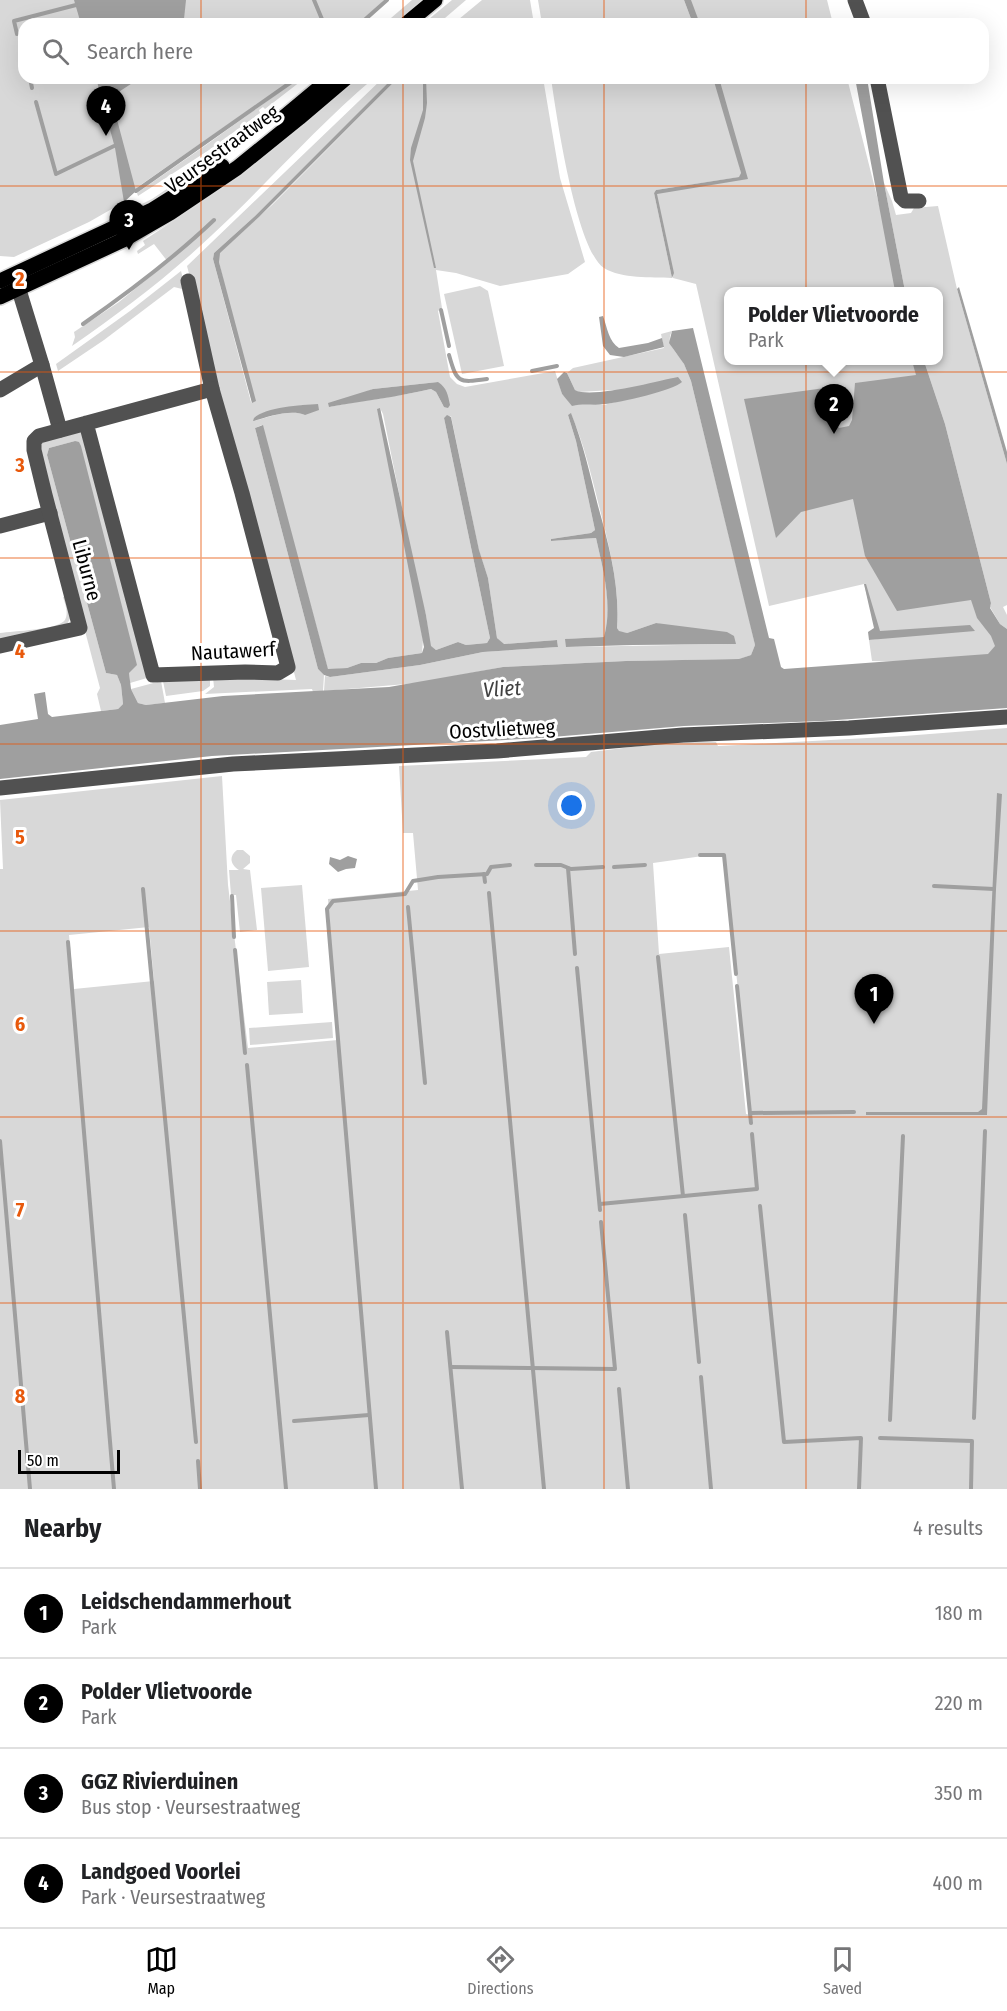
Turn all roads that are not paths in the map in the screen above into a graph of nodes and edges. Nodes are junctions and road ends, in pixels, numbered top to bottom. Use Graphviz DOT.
graph roads {
  1 [pos="435,0"];
  2 [pos="855,0"];
  3 [pos="413,18"];
  4 [pos="862,18"];
  5 [pos="324,84"];
  6 [pos="339,84"];
  7 [pos="878,84"];
  8 [pos="919,201"];
  9 [pos="7,277"];
  10 [pos="188,281"];
  11 [pos="18,289"];
  12 [pos="0,297"];
  13 [pos="42,365"];
  14 [pos="212,389"];
  15 [pos="0,390"];
  16 [pos="86,423"];
  17 [pos="60,430"];
  18 [pos="50,513"];
  19 [pos="0,526"];
  20 [pos="0,646"];
  21 [pos="1007,717"];
  22 [pos="0,788"];
  1 -- 3 [label="main road"];
  2 -- 4 [label="street"];
  5 -- 9 [label="main road, Veursestraatweg"];
  6 -- 11 [label="main road, Veursestraatweg"];
  7 -- 8 [label="street"];
  9 -- 11 [label="street, Veursestraatweg"];
  10 -- 14 [label="street, Nautawerf"];
  11 -- 12 [label="main road, Veursestraatweg"];
  11 -- 13 [label="street"];
  13 -- 15 [label="street"];
  13 -- 17 [label="street"];
  14 -- 16 [label="street"];
  14 -- 16 [label="street, Nautawerf"];
  16 -- 17 [label="street"];
  17 -- 18 [label="street, Liburne"];
  18 -- 19 [label="street"];
  18 -- 20 [label="street, Liburne"];
  21 -- 22 [label="street, Oostvlietweg"];
}
